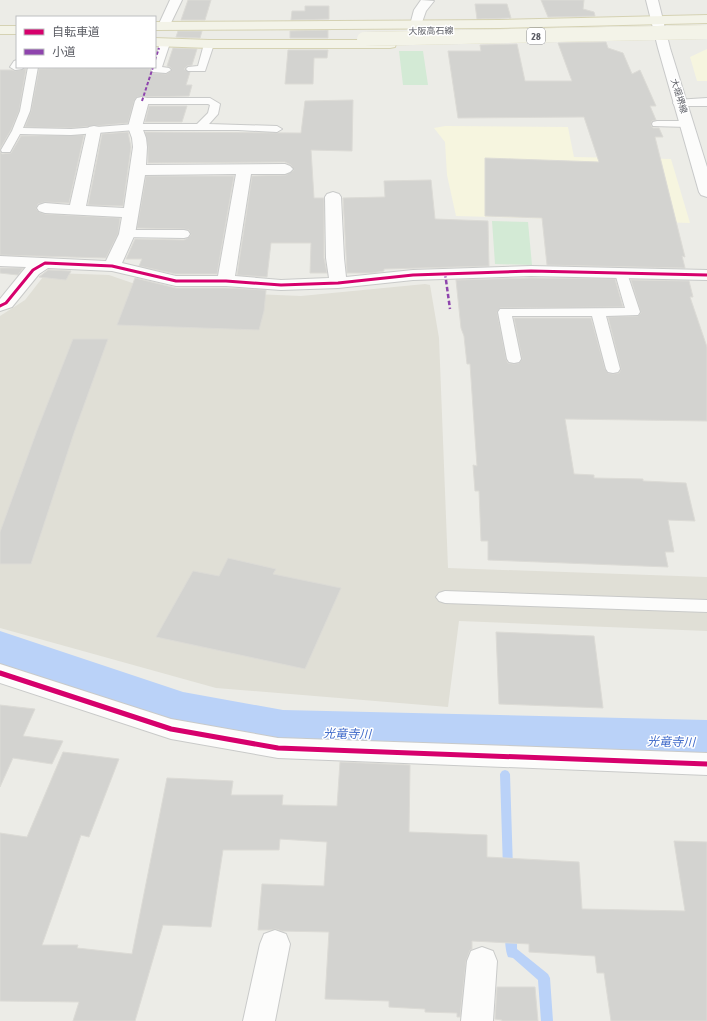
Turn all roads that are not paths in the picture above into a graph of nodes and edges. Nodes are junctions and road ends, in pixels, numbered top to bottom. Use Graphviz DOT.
graph roads {
  1 [pos="176,0"];
  2 [pos="427,0"];
  3 [pos="652,0"];
  4 [pos="707,19"];
  5 [pos="658,20"];
  6 [pos="416,25"];
  7 [pos="707,25"];
  8 [pos="158,28"];
  9 [pos="0,30"];
  10 [pos="16,30"];
  11 [pos="707,32"];
  12 [pos="365,35"];
  13 [pos="0,37"];
  14 [pos="16,37"];
  15 [pos="707,38"];
  16 [pos="661,39"];
  17 [pos="158,41"];
  18 [pos="209,44"];
  19 [pos="32,68"];
  20 [pos="191,69"];
  21 [pos="166,70"];
  22 [pos="142,101"];
  23 [pos="707,102"];
  24 [pos="680,103"];
  25 [pos="657,124"];
  26 [pos="687,124"];
  27 [pos="135,127"];
  28 [pos="200,127"];
  29 [pos="277,129"];
  30 [pos="94,130"];
  31 [pos="17,131"];
  32 [pos="6,150"];
  33 [pos="244,169"];
  34 [pos="285,169"];
  35 [pos="137,170"];
  36 [pos="707,192"];
  37 [pos="334,197"];
  38 [pos="45,208"];
  39 [pos="77,209"];
  40 [pos="131,213"];
  41 [pos="127,234"];
  42 [pos="184,234"];
  43 [pos="0,261"];
  44 [pos="45,263"];
  45 [pos="112,266"];
  46 [pos="621,273"];
  47 [pos="707,275"];
  48 [pos="226,281"];
  49 [pos="338,284"];
  50 [pos="0,306"];
  51 [pos="598,312"];
  52 [pos="514,359"];
  53 [pos="613,368"];
  54 [pos="445,597"];
  55 [pos="707,606"];
  56 [pos="0,673"];
  57 [pos="707,764"];
  58 [pos="275,944"];
  59 [pos="482,961"];
  60 [pos="259,1021"];
  61 [pos="477,1021"];
  1 -- 8 [label="street"];
  2 -- 6 [label="street"];
  3 -- 5 [label="street, 大堀堺線"];
  4 -- 5 [label="main road"];
  5 -- 6 [label="main road"];
  5 -- 16 [label="street, 大堀堺線"];
  6 -- 8 [label="main road"];
  7 -- 12 [label="main road, 大阪高石線 / 28"];
  8 -- 12 [label="main road, 大阪高石線 / 28"];
  9 -- 10 [label="main road"];
  11 -- 12 [label="main road, 大阪高石線 / 28, bridge"];
  12 -- 17 [label="main road, 大阪高石線 / 28"];
  13 -- 14 [label="main road"];
  15 -- 16 [label="main road"];
  16 -- 18 [label="main road"];
  16 -- 24 [label="street, 大堀堺線"];
  17 -- 18 [label="main road"];
  17 -- 21 [label="lane"];
  18 -- 20 [label="lane"];
  19 -- 31 [label="lane"];
  22 -- 27 [label="street"];
  22 -- 28 [label="lane"];
  23 -- 24 [label="street"];
  24 -- 26 [label="street, 大堀堺線"];
  25 -- 26 [label="lane"];
  26 -- 36 [label="street, 大堀堺線"];
  27 -- 28 [label="lane"];
  27 -- 30 [label="lane"];
  27 -- 35 [label="street"];
  28 -- 29 [label="lane"];
  30 -- 31 [label="lane"];
  30 -- 39 [label="street"];
  31 -- 32 [label="lane"];
  33 -- 34 [label="street"];
  33 -- 35 [label="street"];
  33 -- 48 [label="street"];
  35 -- 40 [label="street"];
  37 -- 49 [label="street"];
  38 -- 39 [label="street"];
  39 -- 40 [label="street"];
  40 -- 41 [label="street"];
  41 -- 42 [label="lane"];
  41 -- 45 [label="street"];
  43 -- 44 [label="street"];
  44 -- 45 [label="street"];
  44 -- 50 [label="street"];
  45 -- 48 [label="street"];
  46 -- 47 [label="street"];
  46 -- 49 [label="street"];
  46 -- 51 [label="lane"];
  48 -- 49 [label="street"];
  51 -- 52 [label="lane"];
  51 -- 53 [label="lane"];
  54 -- 55 [label="lane"];
  56 -- 57 [label="street"];
  58 -- 60 [label="street"];
  59 -- 61 [label="street"];
}
